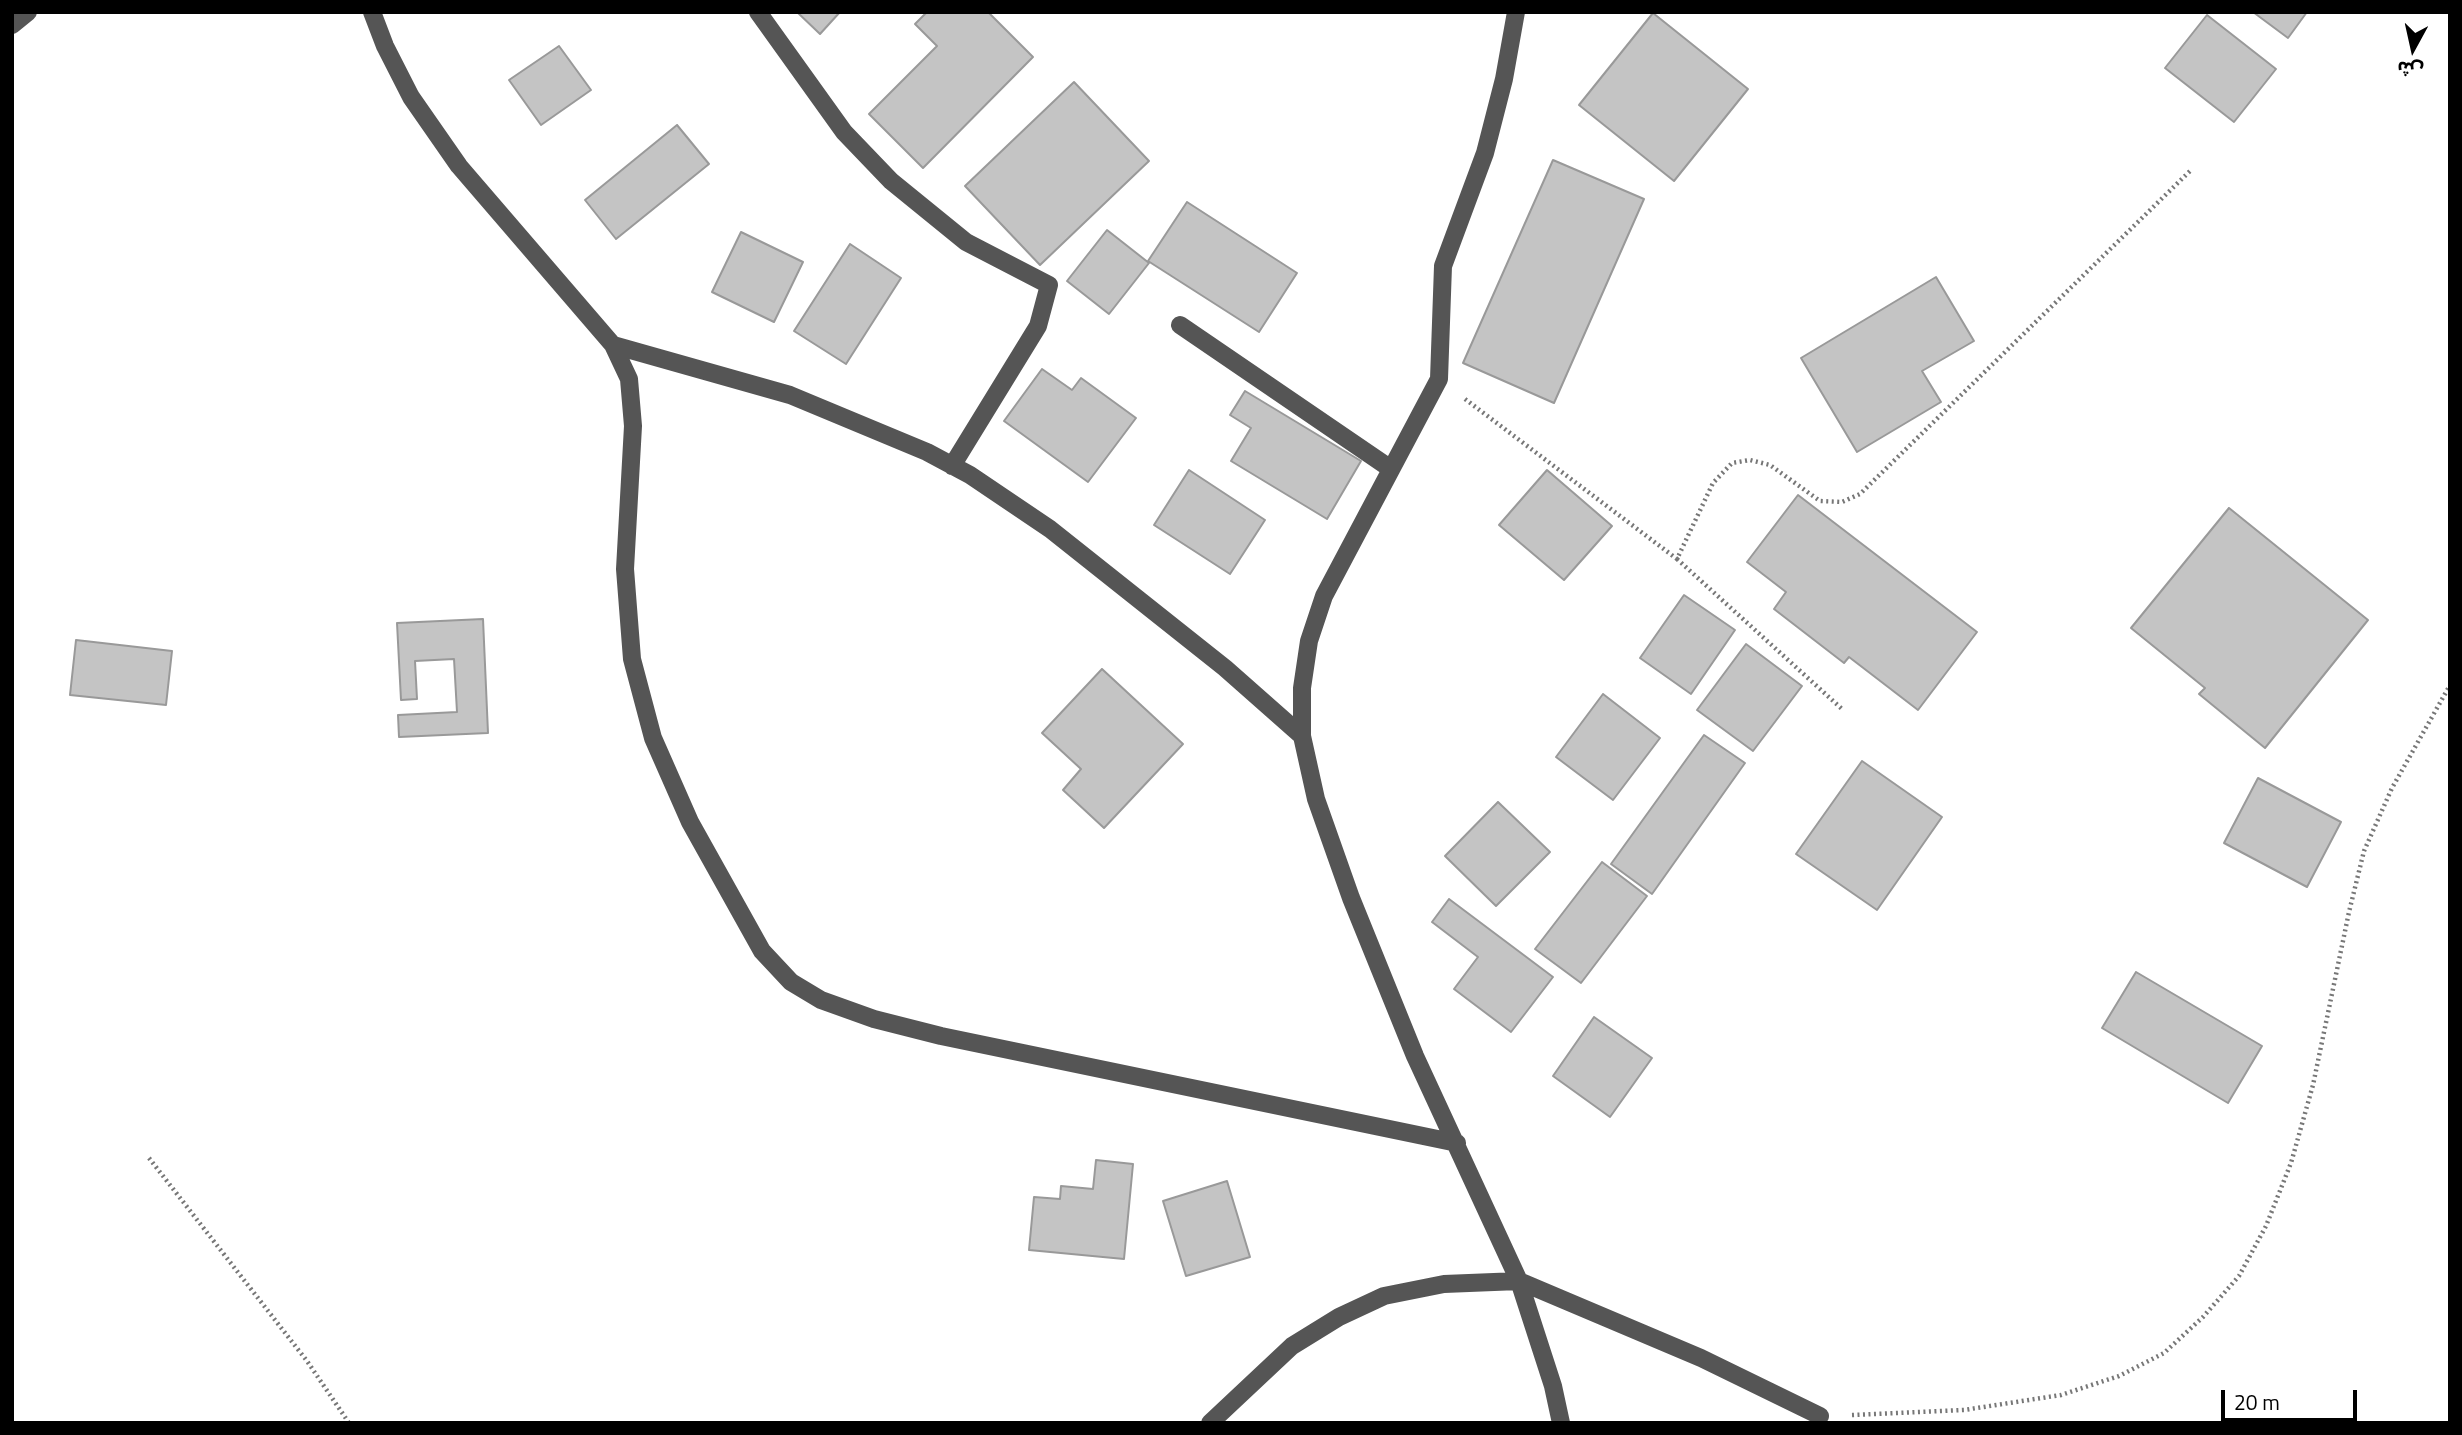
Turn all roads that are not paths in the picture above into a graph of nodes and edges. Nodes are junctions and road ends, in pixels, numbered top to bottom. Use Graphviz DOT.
graph roads {
  1 [pos="28,12"];
  2 [pos="372,12"];
  3 [pos="758,12"];
  4 [pos="1516,12"];
  5 [pos="12,25"];
  6 [pos="1180,325"];
  7 [pos="613,345"];
  8 [pos="953,466"];
  9 [pos="1391,469"];
  10 [pos="1302,736"];
  11 [pos="1457,1143"];
  12 [pos="1519,1281"];
  13 [pos="1819,1416"];
  14 [pos="1210,1423"];
  15 [pos="1561,1423"];
  1 -- 5 [label="street"];
  2 -- 7 [label="street"];
  3 -- 8 [label="street"];
  4 -- 9 [label="street"];
  6 -- 9 [label="street"];
  7 -- 8 [label="street"];
  7 -- 11 [label="street"];
  8 -- 10 [label="street"];
  9 -- 10 [label="street"];
  10 -- 11 [label="street"];
  11 -- 12 [label="street"];
  12 -- 13 [label="street"];
  12 -- 14 [label="street"];
  12 -- 15 [label="street"];
}
